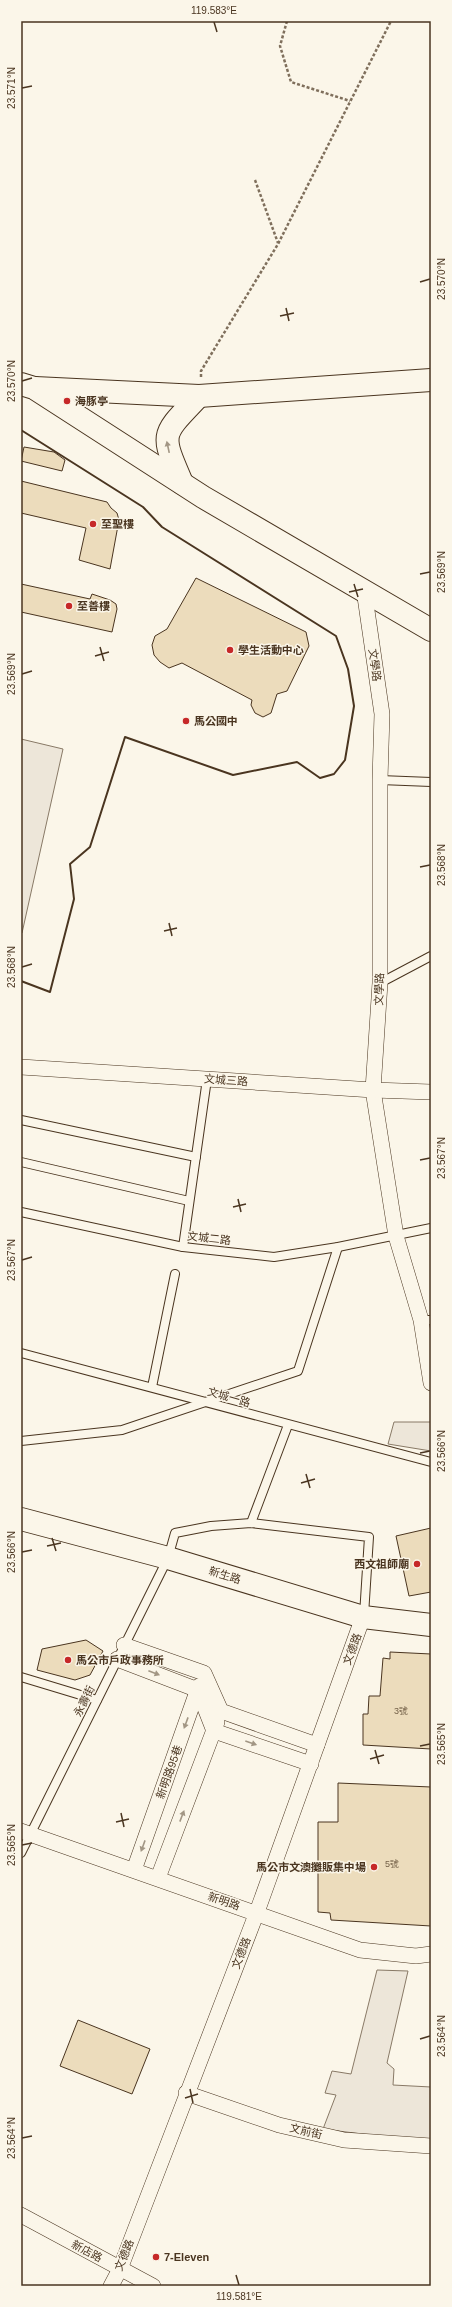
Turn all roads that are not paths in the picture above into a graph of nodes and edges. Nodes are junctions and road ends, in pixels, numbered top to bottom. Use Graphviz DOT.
graph roads {
  1 [pos="21,369"];
  2 [pos="431,380"];
  3 [pos="28,386"];
  4 [pos="199,396"];
  5 [pos="182,483"];
  6 [pos="364,590"];
  7 [pos="431,630"];
  8 [pos="380,780"];
  9 [pos="431,782"];
  10 [pos="431,956"];
  11 [pos="380,983"];
  12 [pos="21,1067"];
  13 [pos="207,1079"];
  14 [pos="373,1090"];
  15 [pos="431,1092"];
  16 [pos="21,1120"];
  17 [pos="196,1157"];
  18 [pos="21,1162"];
  19 [pos="189,1201"];
  20 [pos="21,1212"];
  21 [pos="431,1228"];
  22 [pos="396,1236"];
  23 [pos="183,1247"];
  24 [pos="338,1247"];
  25 [pos="175,1274"];
  26 [pos="426,1320"];
  27 [pos="21,1353"];
  28 [pos="431,1383"];
  29 [pos="152,1387"];
  30 [pos="206,1401"];
  31 [pos="288,1425"];
  32 [pos="21,1441"];
  33 [pos="431,1462"];
  34 [pos="21,1519"];
  35 [pos="251,1523"];
  36 [pos="168,1558"];
  37 [pos="364,1617"];
  38 [pos="431,1624"];
  39 [pos="124,1645"];
  40 [pos="117,1659"];
  41 [pos="204,1674"];
  42 [pos="21,1677"];
  43 [pos="198,1690"];
  44 [pos="97,1700"];
  45 [pos="221,1711"];
  46 [pos="214,1731"];
  47 [pos="317,1745"];
  48 [pos="311,1764"];
  49 [pos="26,1832"];
  50 [pos="21,1853"];
  51 [pos="134,1870"];
  52 [pos="158,1878"];
  53 [pos="257,1912"];
  54 [pos="431,1954"];
  55 [pos="186,2093"];
  56 [pos="431,2146"];
  57 [pos="21,2216"];
  58 [pos="120,2269"];
  59 [pos="111,2286"];
  60 [pos="153,2286"];
  1 -- 3 [label="main road"];
  2 -- 4 [label="main road"];
  3 -- 4 [label="main road"];
  3 -- 5 [label="main road"];
  5 -- 4 [label="main road, one-way"];
  5 -- 6 [label="main road"];
  6 -- 7 [label="main road"];
  6 -- 8 [label="street, 文學路"];
  8 -- 9 [label="lane"];
  8 -- 11 [label="street, 文學路"];
  10 -- 11 [label="lane"];
  11 -- 14 [label="street, 文學路"];
  12 -- 13 [label="street, 文城三路"];
  13 -- 14 [label="street, 文城三路"];
  13 -- 17 [label="lane"];
  14 -- 15 [label="street, 文城三路"];
  14 -- 22 [label="street, 文學路"];
  16 -- 17 [label="lane"];
  17 -- 19 [label="lane"];
  18 -- 19 [label="lane"];
  19 -- 23 [label="lane"];
  20 -- 23 [label="lane, 文城二路"];
  21 -- 22 [label="lane, 文城二路"];
  22 -- 24 [label="lane, 文城二路"];
  22 -- 26 [label="street, 文學路"];
  23 -- 24 [label="lane, 文城二路"];
  24 -- 30 [label="lane"];
  25 -- 29 [label="lane"];
  26 -- 28 [label="street, 文學路"];
  27 -- 29 [label="lane, 文城一路"];
  29 -- 30 [label="lane, 文城一路"];
  30 -- 31 [label="lane, 文城一路"];
  30 -- 32 [label="lane"];
  31 -- 33 [label="lane, 文城一路"];
  31 -- 35 [label="lane"];
  34 -- 36 [label="main road, 新生路"];
  35 -- 36 [label="lane, 永壽街"];
  35 -- 37 [label="lane"];
  36 -- 37 [label="main road, 新生路"];
  36 -- 39 [label="lane, 永壽街"];
  37 -- 38 [label="main road, 新生路"];
  37 -- 47 [label="street, 文德路"];
  39 -- 40 [label="lane, 永壽街"];
  39 -- 41 [label="street"];
  40 -- 43 [label="street, one-way"];
  40 -- 44 [label="lane, 永壽街"];
  41 -- 43 [label="street, 新明路95巷"];
  41 -- 45 [label="street"];
  42 -- 44 [label="lane"];
  43 -- 46 [label="street"];
  43 -- 51 [label="street, 新明路95巷, one-way"];
  44 -- 49 [label="lane, 永壽街"];
  45 -- 46 [label="street"];
  45 -- 47 [label="street"];
  46 -- 48 [label="street, one-way"];
  52 -- 46 [label="street, one-way"];
  47 -- 48 [label="street, 文德路"];
  48 -- 53 [label="street, 文德路"];
  49 -- 50 [label="lane, 永壽街"];
  49 -- 51 [label="street, 新明路"];
  51 -- 52 [label="street, 新明路"];
  52 -- 53 [label="street, 新明路"];
  53 -- 54 [label="street, 新明路"];
  53 -- 55 [label="street, 文德路"];
  55 -- 56 [label="street, 文前街"];
  55 -- 58 [label="street, 文德路"];
  57 -- 58 [label="street, 新店路"];
  58 -- 59 [label="street, 文德路"];
  58 -- 60 [label="street, 新店路"];
}
